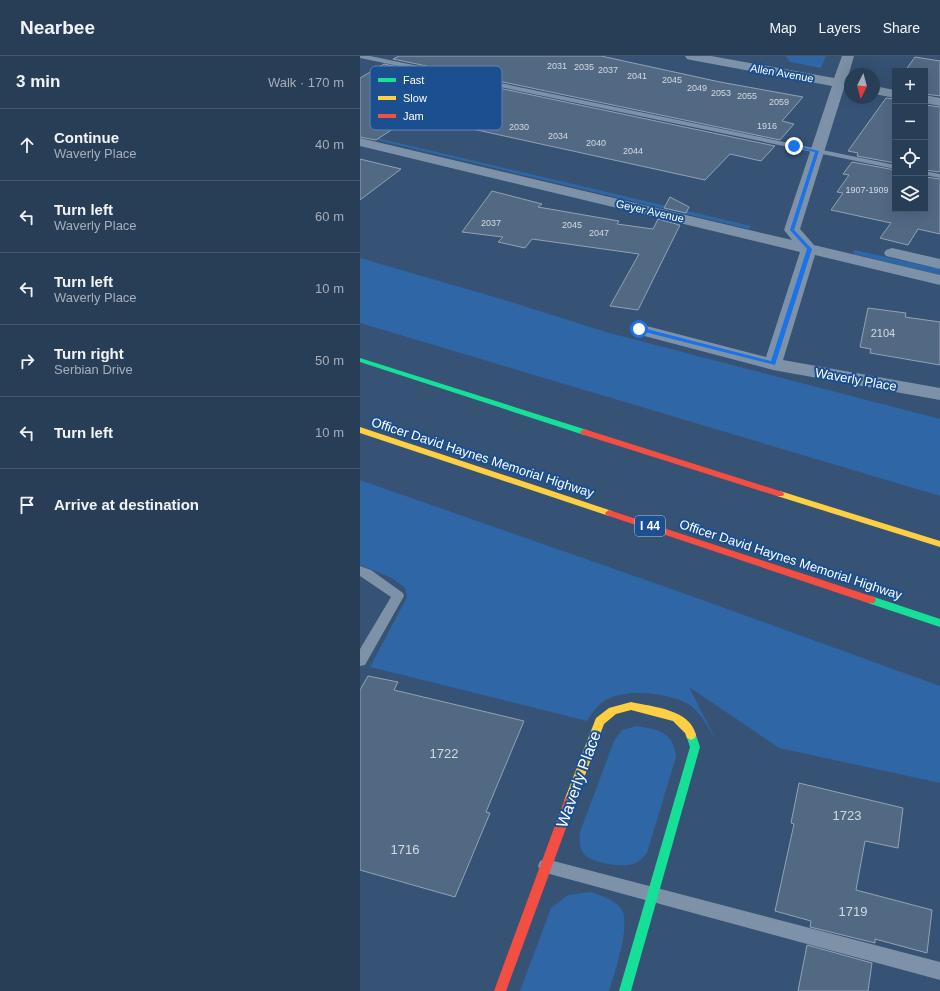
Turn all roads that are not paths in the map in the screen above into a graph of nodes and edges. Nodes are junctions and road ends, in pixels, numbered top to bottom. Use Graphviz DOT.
graph roads {
  1 [pos="360,56"];
  2 [pos="691,56"];
  3 [pos="848,56"];
  4 [pos="408,66"];
  5 [pos="846,68"];
  6 [pos="844,84"];
  7 [pos="502,86"];
  8 [pos="880,91"];
  9 [pos="892,93"];
  10 [pos="928,100"];
  11 [pos="940,102"];
  12 [pos="360,129"];
  13 [pos="360,142"];
  14 [pos="817,151"];
  15 [pos="892,166"];
  16 [pos="928,174"];
  17 [pos="940,176"];
  18 [pos="753,221"];
  19 [pos="812,242"];
  20 [pos="878,250"];
  21 [pos="940,264"];
  22 [pos="940,280"];
  23 [pos="639,329"];
  24 [pos="360,360"];
  25 [pos="773,364"];
  26 [pos="360,367"];
  27 [pos="940,394"];
  28 [pos="472,398"];
  29 [pos="360,430"];
  30 [pos="940,544"];
  31 [pos="360,571"];
  32 [pos="940,623"];
  33 [pos="360,661"];
  34 [pos="546,866"];
  35 [pos="652,894"];
  36 [pos="940,970"];
  37 [pos="500,991"];
  38 [pos="625,991"];
  1 -- 4 [label="lane"];
  2 -- 6 [label="street, Allen Avenue"];
  3 -- 5 [label="street"];
  6 -- 14 [label="street"];
  7 -- 14 [label="lane"];
  8 -- 9 [label="street"];
  10 -- 11 [label="street"];
  12 -- 18 [label="street, Geyer Avenue"];
  13 -- 19 [label="street, Geyer Avenue"];
  14 -- 15 [label="lane"];
  14 -- 19 [label="street"];
  16 -- 17 [label="lane"];
  19 -- 22 [label="street, Geyer Avenue"];
  19 -- 25 [label="street"];
  20 -- 21 [label="street"];
  23 -- 25 [label="street, Waverly Place"];
  24 -- 28 [label="main road"];
  25 -- 27 [label="street, Waverly Place"];
  26 -- 28 [label="main road"];
  28 -- 30 [label="main road"];
  29 -- 32 [label="main road, Officer David Haynes Memorial Highway / I 44"];
  31 -- 33 [label="lane"];
  34 -- 35 [label="lane"];
  34 -- 35 [label="main road, Waverly Place"];
  34 -- 37 [label="main road, Waverly Place"];
  35 -- 36 [label="lane"];
  35 -- 38 [label="main road, Waverly Place"];
}
